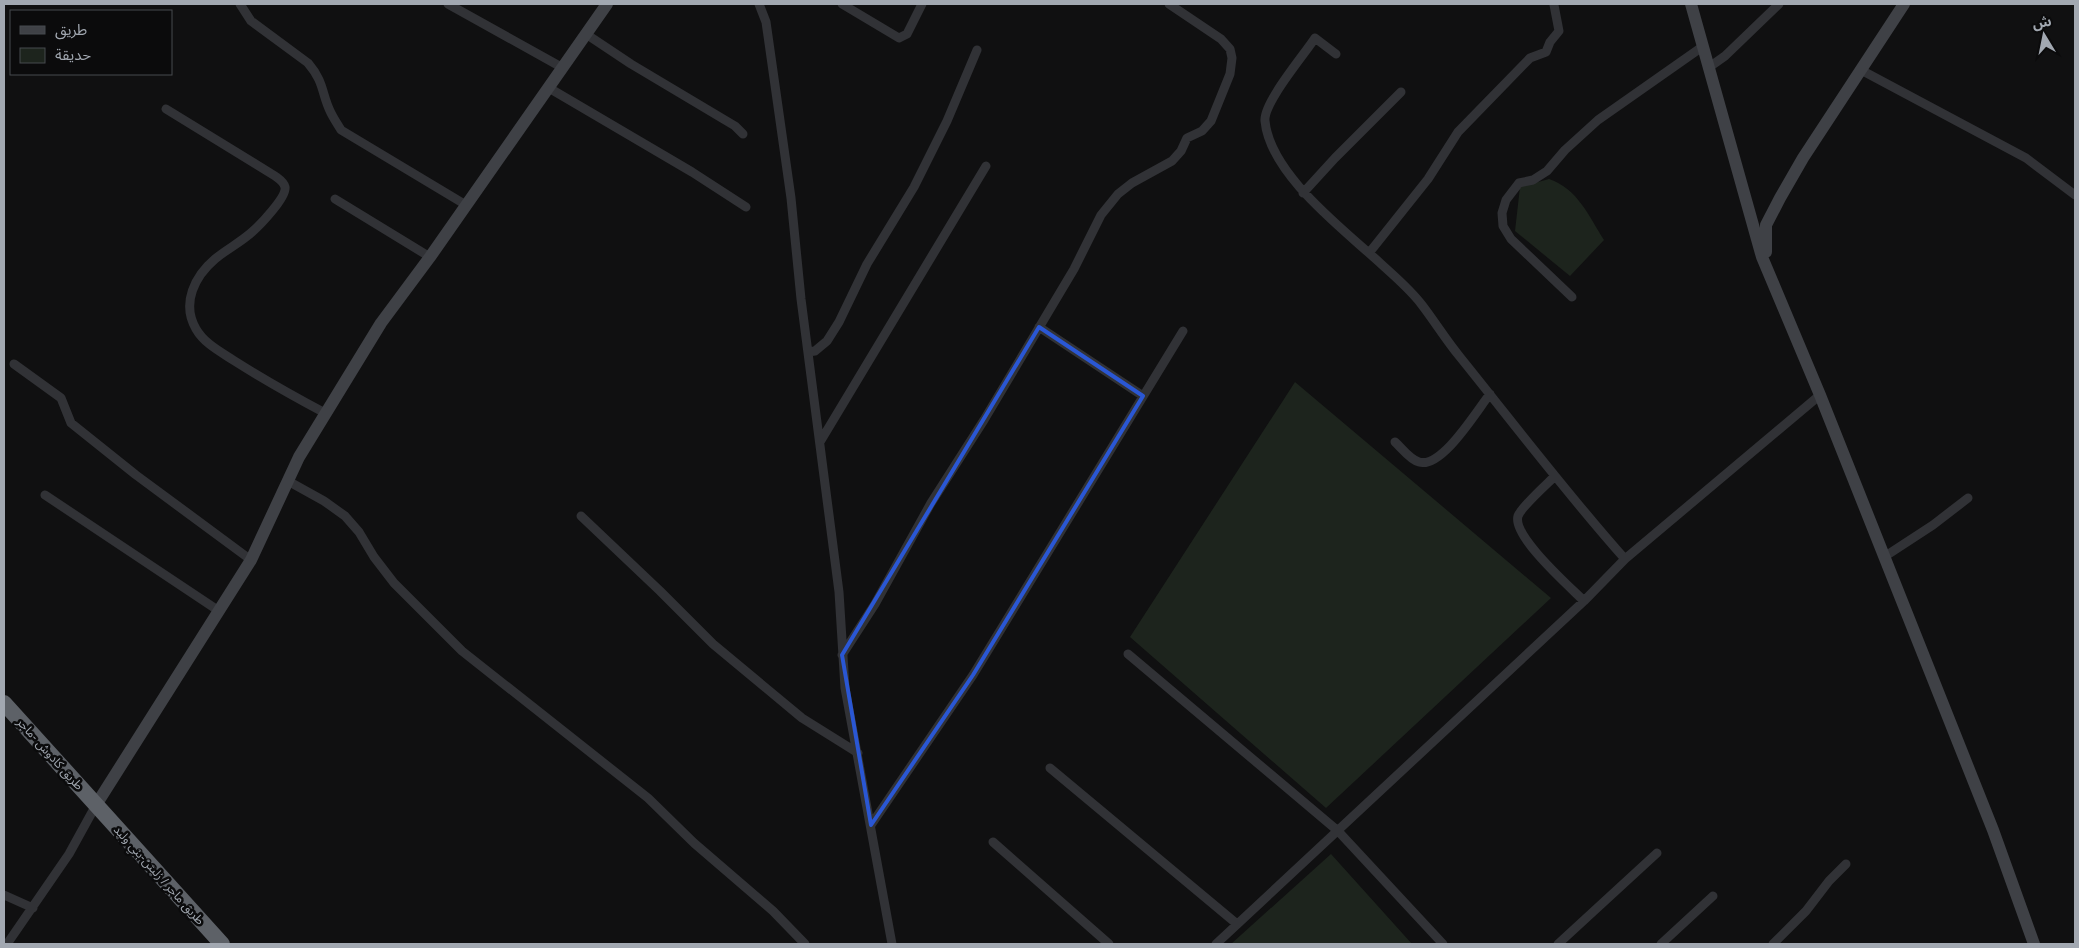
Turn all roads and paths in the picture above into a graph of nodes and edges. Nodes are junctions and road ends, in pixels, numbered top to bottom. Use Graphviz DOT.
graph roads {
  1 [pos="240,4"];
  2 [pos="448,4"];
  3 [pos="607,4"];
  4 [pos="759,4"];
  5 [pos="842,4"];
  6 [pos="922,4"];
  7 [pos="1169,4"];
  8 [pos="1691,4"];
  9 [pos="1779,4"];
  10 [pos="1904,4"];
  11 [pos="1554,5"];
  12 [pos="586,34"];
  13 [pos="1702,46"];
  14 [pos="977,50"];
  15 [pos="1336,54"];
  16 [pos="563,68"];
  17 [pos="1708,68"];
  18 [pos="1861,70"];
  19 [pos="549,88"];
  20 [pos="1401,92"];
  21 [pos="166,109"];
  22 [pos="743,134"];
  23 [pos="986,166"];
  24 [pos="1303,192"];
  25 [pos="2075,195"];
  26 [pos="335,199"];
  27 [pos="466,204"];
  28 [pos="746,207"];
  29 [pos="1369,253"];
  30 [pos="430,257"];
  31 [pos="1768,268"];
  32 [pos="1572,297"];
  33 [pos="1039,327"];
  34 [pos="1183,331"];
  35 [pos="808,352"];
  36 [pos="14,364"];
  37 [pos="1490,394"];
  38 [pos="1820,395"];
  39 [pos="1143,396"];
  40 [pos="325,413"];
  41 [pos="820,442"];
  42 [pos="1395,442"];
  43 [pos="1555,476"];
  44 [pos="288,481"];
  45 [pos="45,495"];
  46 [pos="1968,498"];
  47 [pos="581,516"];
  48 [pos="1884,557"];
  49 [pos="1625,559"];
  50 [pos="251,560"];
  51 [pos="1584,601"];
  52 [pos="219,611"];
  53 [pos="1128,654"];
  54 [pos="842,655"];
  55 [pos="4,703"];
  56 [pos="858,753"];
  57 [pos="1050,768"];
  58 [pos="96,805"];
  59 [pos="871,825"];
  60 [pos="1338,831"];
  61 [pos="993,842"];
  62 [pos="1657,853"];
  63 [pos="1846,864"];
  64 [pos="4,895"];
  65 [pos="1713,896"];
  66 [pos="33,908"];
  67 [pos="1237,924"];
  68 [pos="6,944"];
  69 [pos="222,944"];
  70 [pos="805,944"];
  71 [pos="892,944"];
  72 [pos="1109,944"];
  73 [pos="1216,944"];
  74 [pos="1443,944"];
  75 [pos="1558,944"];
  76 [pos="1661,944"];
  77 [pos="1773,944"];
  78 [pos="2034,944"];
  1 -- 27 [label="street"];
  2 -- 16 [label="street"];
  3 -- 12 [label="street"];
  4 -- 35 [label="street"];
  5 -- 6 [label="street"];
  7 -- 33 [label="street"];
  8 -- 13 [label="street"];
  9 -- 17 [label="street"];
  10 -- 18 [label="street"];
  11 -- 29 [label="street"];
  12 -- 16 [label="street"];
  12 -- 22 [label="street"];
  13 -- 17 [label="street"];
  13 -- 32 [label="street"];
  14 -- 35 [label="street"];
  15 -- 24 [label="street"];
  16 -- 19 [label="street"];
  17 -- 31 [label="street"];
  18 -- 25 [label="street"];
  18 -- 31 [label="street"];
  19 -- 27 [label="street"];
  19 -- 28 [label="street"];
  20 -- 24 [label="street"];
  21 -- 40 [label="street"];
  23 -- 41 [label="street"];
  24 -- 29 [label="street"];
  26 -- 30 [label="street"];
  27 -- 30 [label="street"];
  29 -- 37 [label="street"];
  30 -- 40 [label="street"];
  31 -- 38 [label="street"];
  33 -- 39 [label="street"];
  33 -- 54 [label="street"];
  34 -- 39 [label="street"];
  35 -- 41 [label="street"];
  36 -- 50 [label="street"];
  37 -- 42 [label="street"];
  37 -- 43 [label="street"];
  38 -- 48 [label="street"];
  38 -- 49 [label="street"];
  39 -- 59 [label="street"];
  40 -- 44 [label="street"];
  41 -- 54 [label="street"];
  43 -- 49 [label="street"];
  43 -- 51 [label="street"];
  44 -- 50 [label="street"];
  44 -- 70 [label="street"];
  45 -- 52 [label="street"];
  46 -- 48 [label="street"];
  47 -- 56 [label="street"];
  48 -- 78 [label="street"];
  49 -- 51 [label="street"];
  50 -- 52 [label="street"];
  51 -- 60 [label="street"];
  52 -- 58 [label="street"];
  53 -- 60 [label="street"];
  54 -- 56 [label="street"];
  55 -- 58 [label="highway, طريق كادوش -ماجر"];
  56 -- 59 [label="street"];
  57 -- 67 [label="street"];
  58 -- 66 [label="street"];
  58 -- 69 [label="highway, طريق ماجر / زليتن-بني وليد"];
  59 -- 71 [label="street"];
  60 -- 67 [label="street"];
  60 -- 74 [label="street"];
  61 -- 72 [label="street"];
  62 -- 75 [label="street"];
  63 -- 77 [label="street"];
  64 -- 66 [label="street"];
  65 -- 76 [label="street"];
  66 -- 68 [label="street"];
  67 -- 73 [label="street"];
}
